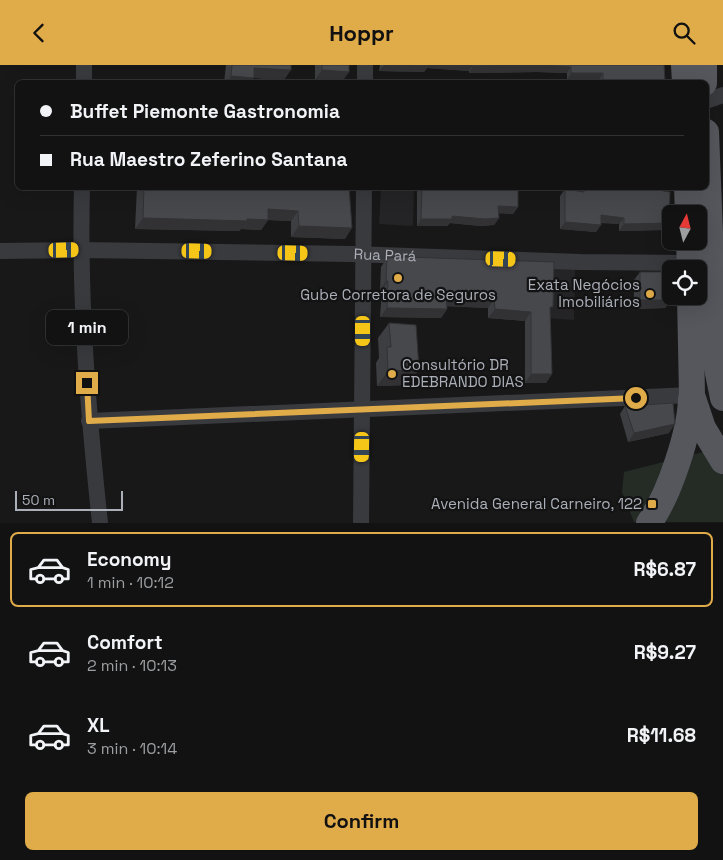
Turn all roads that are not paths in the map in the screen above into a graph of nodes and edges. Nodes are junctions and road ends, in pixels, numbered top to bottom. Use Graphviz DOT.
graph roads {
  1 [pos="84,65"];
  2 [pos="365,65"];
  3 [pos="684,65"];
  4 [pos="704,65"];
  5 [pos="84,80"];
  6 [pos="365,80"];
  7 [pos="685,80"];
  8 [pos="704,80"];
  9 [pos="723,95"];
  10 [pos="709,100"];
  11 [pos="82,190"];
  12 [pos="364,190"];
  13 [pos="687,190"];
  14 [pos="709,190"];
  15 [pos="688,205"];
  16 [pos="80,250"];
  17 [pos="0,251"];
  18 [pos="363,254"];
  19 [pos="689,258"];
  20 [pos="690,305"];
  21 [pos="692,395"];
  22 [pos="723,398"];
  23 [pos="363,409"];
  24 [pos="89,421"];
  25 [pos="720,453"];
  26 [pos="677,461"];
  27 [pos="654,517"];
  28 [pos="100,523"];
  29 [pos="361,523"];
  1 -- 5 [label="street"];
  2 -- 6 [label="street"];
  3 -- 7 [label="main road"];
  4 -- 8 [label="main road"];
  9 -- 10 [label="street"];
  11 -- 16 [label="street"];
  12 -- 18 [label="street"];
  13 -- 15 [label="main road"];
  14 -- 22 [label="main road"];
  16 -- 17 [label="street, Rua Pará"];
  16 -- 18 [label="street, Rua Pará"];
  16 -- 24 [label="street"];
  18 -- 19 [label="street, Rua Pará"];
  18 -- 23 [label="street"];
  20 -- 21 [label="main road"];
  21 -- 23 [label="street"];
  21 -- 25 [label="main road"];
  21 -- 26 [label="main road"];
  23 -- 24 [label="street"];
  23 -- 29 [label="street"];
  24 -- 28 [label="street"];
  25 -- 26 [label="main road"];
  26 -- 27 [label="main road"];
}
